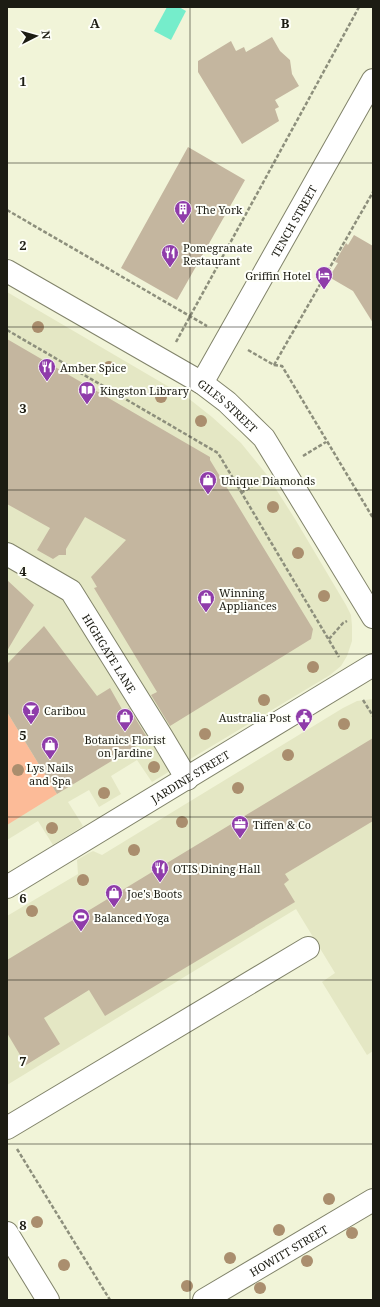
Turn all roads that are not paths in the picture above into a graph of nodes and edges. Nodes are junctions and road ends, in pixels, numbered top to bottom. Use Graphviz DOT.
graph roads {
  1 [pos="373,80"];
  2 [pos="7,271"];
  3 [pos="202,383"];
  4 [pos="7,554"];
  5 [pos="373,617"];
  6 [pos="373,665"];
  7 [pos="186,779"];
  8 [pos="7,887"];
  9 [pos="308,948"];
  10 [pos="11,1137"];
  11 [pos="373,1200"];
  12 [pos="7,1233"];
  13 [pos="48,1300"];
  14 [pos="204,1300"];
  1 -- 3 [label="street, TENCH STREET"];
  2 -- 3 [label="street, GILES STREET"];
  3 -- 5 [label="street, GILES STREET"];
  4 -- 7 [label="street, HIGHGATE LANE"];
  6 -- 7 [label="street, JARDINE STREET"];
  7 -- 8 [label="street, JARDINE STREET"];
  9 -- 10 [label="street"];
  11 -- 14 [label="street, HOWITT STREET"];
  12 -- 13 [label="street"];
}
